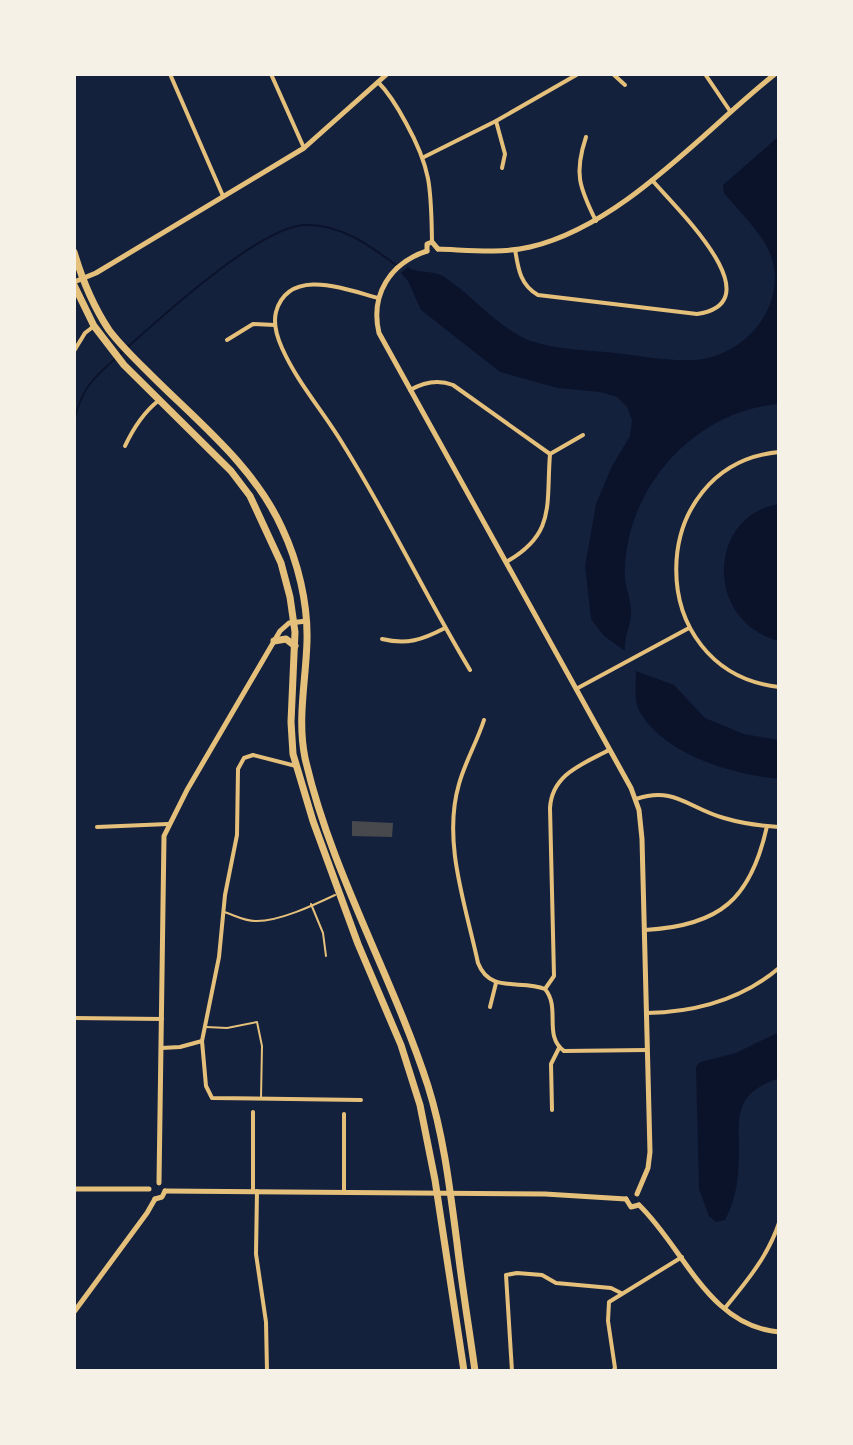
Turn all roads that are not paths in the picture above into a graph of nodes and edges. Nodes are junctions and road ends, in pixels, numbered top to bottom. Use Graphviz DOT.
graph roads {
  1 [pos="170,74"];
  2 [pos="271,74"];
  3 [pos="387,74"];
  4 [pos="578,74"];
  5 [pos="613,74"];
  6 [pos="705,74"];
  7 [pos="775,74"];
  8 [pos="378,82"];
  9 [pos="625,85"];
  10 [pos="730,111"];
  11 [pos="496,121"];
  12 [pos="586,137"];
  13 [pos="304,148"];
  14 [pos="424,157"];
  15 [pos="502,168"];
  16 [pos="651,179"];
  17 [pos="223,196"];
  18 [pos="596,221"];
  19 [pos="432,242"];
  20 [pos="438,249"];
  21 [pos="515,249"];
  22 [pos="427,251"];
  23 [pos="74,252"];
  24 [pos="77,282"];
  25 [pos="378,298"];
  26 [pos="275,325"];
  27 [pos="94,326"];
  28 [pos="227,340"];
  29 [pos="74,351"];
  30 [pos="410,390"];
  31 [pos="158,401"];
  32 [pos="583,435"];
  33 [pos="125,446"];
  34 [pos="779,452"];
  35 [pos="550,454"];
  36 [pos="506,562"];
  37 [pos="307,621"];
  38 [pos="294,622"];
  39 [pos="445,628"];
  40 [pos="689,628"];
  41 [pos="382,639"];
  42 [pos="274,641"];
  43 [pos="295,646"];
  44 [pos="470,670"];
  45 [pos="779,687"];
  46 [pos="576,689"];
  47 [pos="484,720"];
  48 [pos="609,750"];
  49 [pos="297,767"];
  50 [pos="636,799"];
  51 [pos="168,824"];
  52 [pos="767,826"];
  53 [pos="97,827"];
  54 [pos="779,827"];
  55 [pos="340,893"];
  56 [pos="311,904"];
  57 [pos="223,912"];
  58 [pos="645,930"];
  59 [pos="326,956"];
  60 [pos="779,968"];
  61 [pos="496,983"];
  62 [pos="545,989"];
  63 [pos="490,1007"];
  64 [pos="647,1013"];
  65 [pos="74,1018"];
  66 [pos="162,1019"];
  67 [pos="205,1027"];
  68 [pos="202,1041"];
  69 [pos="162,1048"];
  70 [pos="559,1048"];
  71 [pos="647,1050"];
  72 [pos="261,1098"];
  73 [pos="361,1100"];
  74 [pos="552,1110"];
  75 [pos="253,1112"];
  76 [pos="344,1114"];
  77 [pos="159,1183"];
  78 [pos="74,1189"];
  79 [pos="149,1189"];
  80 [pos="165,1191"];
  81 [pos="255,1191"];
  82 [pos="344,1192"];
  83 [pos="437,1193"];
  84 [pos="450,1194"];
  85 [pos="637,1194"];
  86 [pos="155,1199"];
  87 [pos="626,1199"];
  88 [pos="639,1205"];
  89 [pos="779,1223"];
  90 [pos="682,1257"];
  91 [pos="621,1293"];
  92 [pos="724,1310"];
  93 [pos="74,1312"];
  94 [pos="779,1332"];
  95 [pos="267,1371"];
  96 [pos="464,1371"];
  97 [pos="475,1371"];
  98 [pos="512,1371"];
  99 [pos="613,1371"];
  1 -- 17 [label="street"];
  2 -- 13 [label="street"];
  3 -- 8 [label="street"];
  4 -- 11 [label="street"];
  5 -- 9 [label="street"];
  6 -- 10 [label="street"];
  7 -- 10 [label="street"];
  8 -- 13 [label="street"];
  8 -- 14 [label="street"];
  10 -- 16 [label="street"];
  11 -- 14 [label="street"];
  11 -- 15 [label="street"];
  12 -- 18 [label="street"];
  13 -- 17 [label="street"];
  14 -- 19 [label="street"];
  16 -- 18 [label="street"];
  16 -- 21 [label="street"];
  17 -- 24 [label="street"];
  18 -- 21 [label="street"];
  19 -- 20 [label="street"];
  19 -- 22 [label="street"];
  20 -- 21 [label="street"];
  20 -- 22 [label="street"];
  22 -- 25 [label="street"];
  23 -- 24 [label="main road"];
  24 -- 27 [label="main road"];
  24 -- 37 [label="main road"];
  25 -- 26 [label="street"];
  25 -- 30 [label="street"];
  26 -- 28 [label="street"];
  26 -- 39 [label="street"];
  27 -- 29 [label="street"];
  27 -- 31 [label="main road"];
  30 -- 35 [label="street"];
  30 -- 36 [label="street"];
  31 -- 33 [label="street"];
  31 -- 38 [label="main road"];
  32 -- 35 [label="street"];
  34 -- 40 [label="street"];
  35 -- 36 [label="street"];
  36 -- 46 [label="street"];
  37 -- 38 [label="street"];
  37 -- 84 [label="main road"];
  38 -- 42 [label="street"];
  38 -- 43 [label="main road"];
  39 -- 41 [label="street"];
  39 -- 44 [label="street"];
  40 -- 45 [label="street"];
  40 -- 46 [label="street"];
  42 -- 43 [label="main road"];
  42 -- 51 [label="street"];
  43 -- 49 [label="main road"];
  46 -- 48 [label="street"];
  47 -- 61 [label="street"];
  48 -- 50 [label="street"];
  48 -- 62 [label="street"];
  49 -- 55 [label="main road"];
  49 -- 57 [label="street"];
  50 -- 52 [label="street"];
  50 -- 58 [label="street"];
  51 -- 53 [label="street"];
  51 -- 66 [label="street"];
  52 -- 54 [label="street"];
  52 -- 58 [label="street"];
  55 -- 56 [label="lane"];
  55 -- 83 [label="main road"];
  56 -- 57 [label="lane"];
  56 -- 59 [label="lane"];
  57 -- 67 [label="street"];
  58 -- 64 [label="street"];
  60 -- 64 [label="street"];
  61 -- 62 [label="street"];
  61 -- 63 [label="street"];
  62 -- 70 [label="street"];
  64 -- 71 [label="street"];
  65 -- 66 [label="street"];
  66 -- 69 [label="street"];
  67 -- 68 [label="street"];
  67 -- 72 [label="lane"];
  68 -- 69 [label="street"];
  68 -- 72 [label="street"];
  69 -- 77 [label="street"];
  70 -- 71 [label="street"];
  70 -- 74 [label="street"];
  71 -- 85 [label="street"];
  72 -- 73 [label="street"];
  75 -- 81 [label="street"];
  76 -- 82 [label="street"];
  77 -- 79 [label="street"];
  77 -- 80 [label="street"];
  78 -- 79 [label="street"];
  79 -- 86 [label="street"];
  80 -- 81 [label="street"];
  80 -- 86 [label="street"];
  81 -- 82 [label="street"];
  81 -- 95 [label="street"];
  82 -- 83 [label="street"];
  83 -- 84 [label="street"];
  83 -- 96 [label="main road"];
  84 -- 87 [label="street"];
  84 -- 97 [label="main road"];
  85 -- 87 [label="street"];
  85 -- 88 [label="street"];
  86 -- 93 [label="street"];
  87 -- 88 [label="street"];
  88 -- 90 [label="street"];
  89 -- 92 [label="street"];
  90 -- 91 [label="street"];
  90 -- 92 [label="street"];
  91 -- 98 [label="street"];
  91 -- 99 [label="street"];
  92 -- 94 [label="street"];
}
